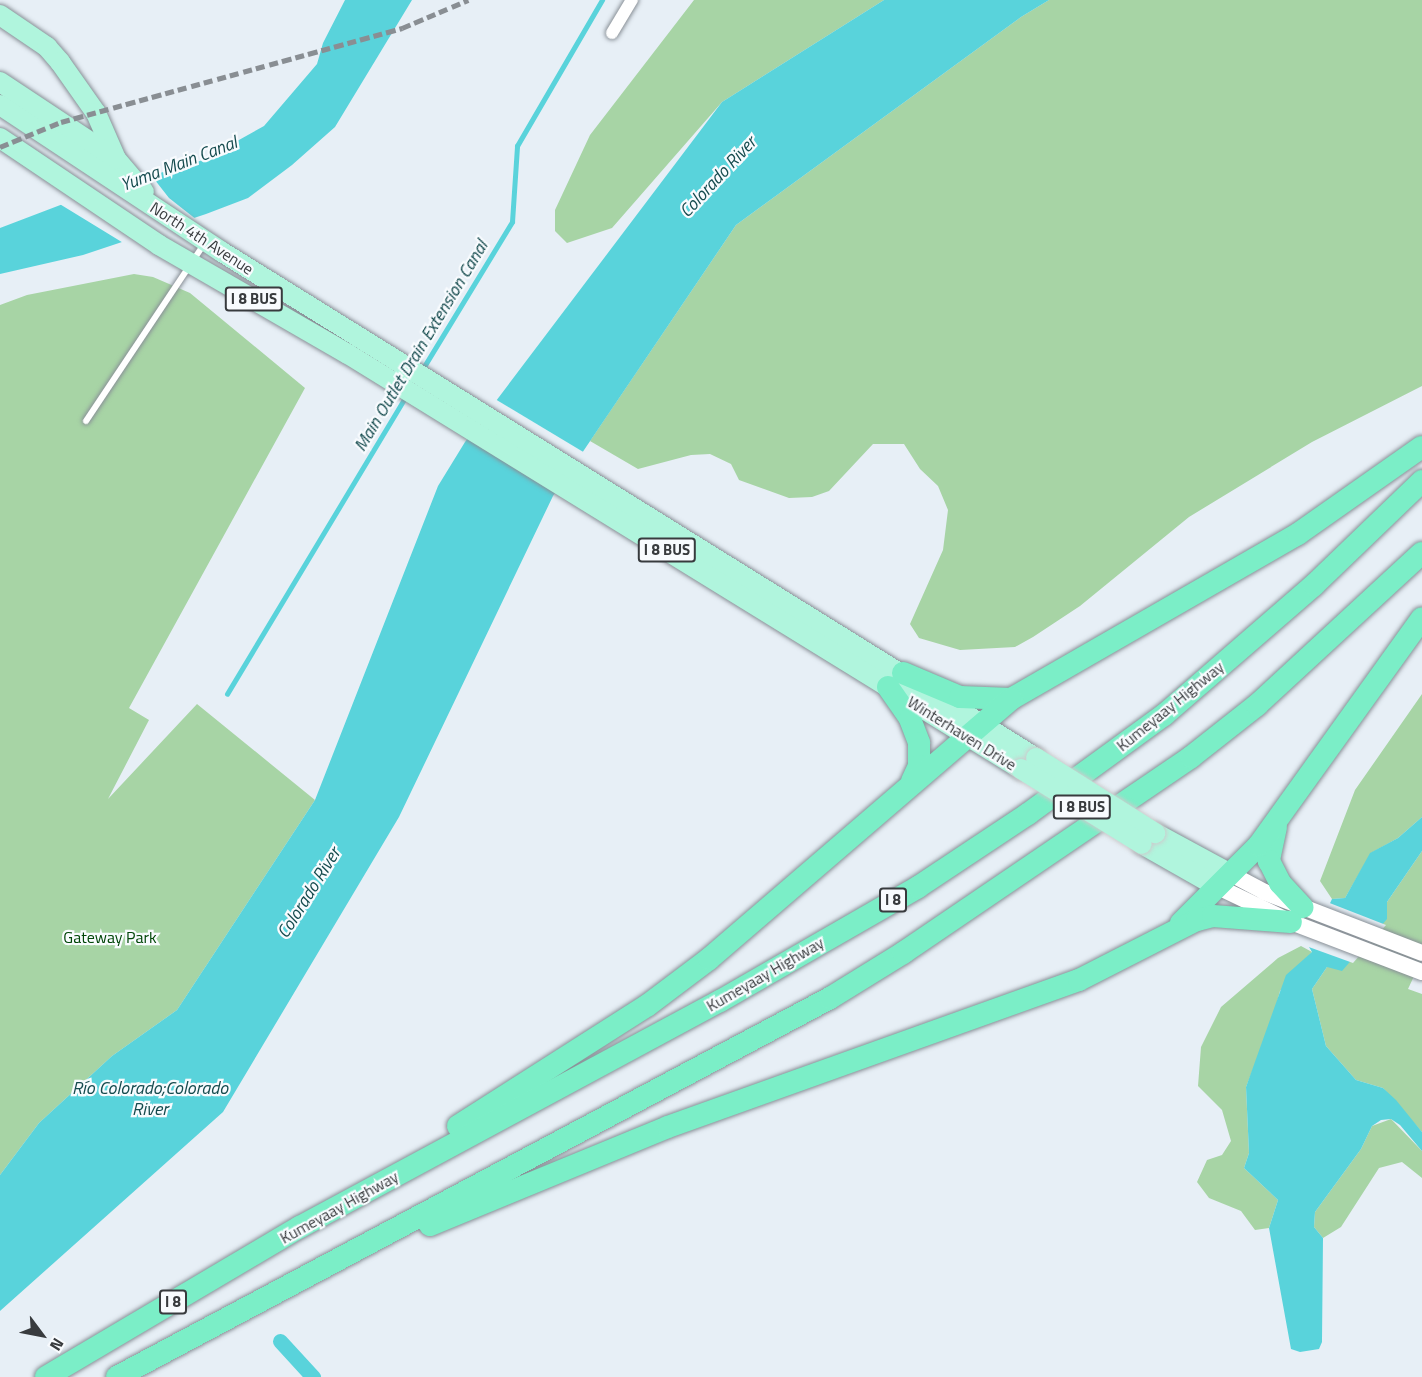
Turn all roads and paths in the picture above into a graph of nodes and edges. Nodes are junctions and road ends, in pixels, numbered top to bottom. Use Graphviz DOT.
graph roads {
  1 [pos="632,0"];
  2 [pos="0,15"];
  3 [pos="612,33"];
  4 [pos="0,82"];
  5 [pos="0,105"];
  6 [pos="0,138"];
  7 [pos="116,159"];
  8 [pos="127,184"];
  9 [pos="206,241"];
  10 [pos="192,263"];
  11 [pos="86,421"];
  12 [pos="531,441"];
  13 [pos="1422,447"];
  14 [pos="520,459"];
  15 [pos="1422,481"];
  16 [pos="1422,553"];
  17 [pos="1422,618"];
  18 [pos="820,634"];
  19 [pos="895,680"];
  20 [pos="1011,699"];
  21 [pos="976,732"];
  22 [pos="911,781"];
  23 [pos="1281,815"];
  24 [pos="1222,880"];
  25 [pos="1296,914"];
  26 [pos="1174,931"];
  27 [pos="1422,953"];
  28 [pos="1422,972"];
  29 [pos="300,1227"];
  30 [pos="318,1271"];
  31 [pos="46,1377"];
  32 [pos="117,1377"];
  1 -- 3 [label="street"];
  2 -- 7 [label="main road"];
  4 -- 7 [label="main road"];
  5 -- 8 [label="main road, North 4th Avenue / I 8 BUS"];
  6 -- 10 [label="main road, North 4th Avenue / I 8 BUS"];
  7 -- 8 [label="main road"];
  8 -- 9 [label="main road, North 4th Avenue / I 8 BUS"];
  9 -- 10 [label="lane"];
  9 -- 12 [label="main road, North 4th Avenue / I 8 BUS"];
  10 -- 11 [label="lane"];
  10 -- 14 [label="main road, North 4th Avenue / I 8 BUS"];
  12 -- 18 [label="main road, Winterhaven Drive / I 8 BUS"];
  13 -- 20 [label="highway"];
  14 -- 18 [label="main road, Winterhaven Drive / I 8 BUS"];
  15 -- 29 [label="highway, Kumeyaay Highway / I 8"];
  16 -- 30 [label="highway, I 8"];
  17 -- 23 [label="highway"];
  18 -- 19 [label="main road, Winterhaven Drive / I 8 BUS"];
  19 -- 20 [label="highway"];
  19 -- 21 [label="main road, Winterhaven Drive / I 8 BUS"];
  19 -- 22 [label="highway"];
  20 -- 21 [label="highway"];
  21 -- 22 [label="highway"];
  21 -- 24 [label="main road, Winterhaven Drive / I 8 BUS, bridge"];
  22 -- 29 [label="highway"];
  23 -- 24 [label="highway"];
  23 -- 25 [label="highway"];
  24 -- 25 [label="main road, Winterhaven Drive / I 8 BUS"];
  24 -- 26 [label="highway"];
  25 -- 26 [label="highway"];
  25 -- 27 [label="main road, Winterhaven Drive / I 8 BUS"];
  25 -- 28 [label="main road, Winterhaven Drive / I 8 BUS"];
  26 -- 30 [label="highway"];
  29 -- 31 [label="highway, Kumeyaay Highway / I 8"];
  30 -- 32 [label="highway, I 8"];
}
